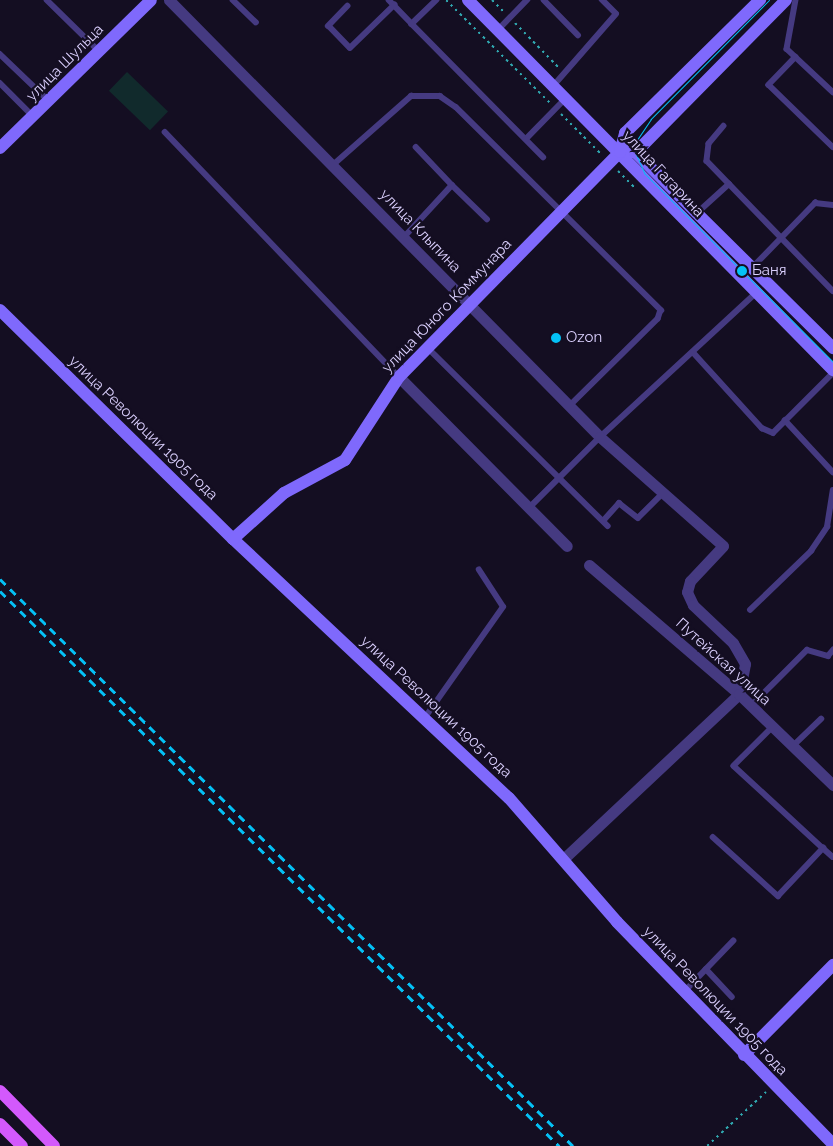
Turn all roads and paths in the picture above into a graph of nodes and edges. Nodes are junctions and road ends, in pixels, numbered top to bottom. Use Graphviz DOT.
graph roads {
  1 [pos="47,0"];
  2 [pos="169,0"];
  3 [pos="233,0"];
  4 [pos="388,0"];
  5 [pos="437,0"];
  6 [pos="468,0"];
  7 [pos="492,0"];
  8 [pos="527,0"];
  9 [pos="544,0"];
  10 [pos="602,0"];
  11 [pos="760,0"];
  12 [pos="786,0"];
  13 [pos="796,0"];
  14 [pos="149,1"];
  15 [pos="348,6"];
  16 [pos="394,6"];
  17 [pos="510,18"];
  18 [pos="256,22"];
  19 [pos="412,24"];
  20 [pos="498,30"];
  21 [pos="578,35"];
  22 [pos="99,52"];
  23 [pos="0,54"];
  24 [pos="796,57"];
  25 [pos="564,73"];
  26 [pos="0,83"];
  27 [pos="554,85"];
  28 [pos="833,92"];
  29 [pos="567,96"];
  30 [pos="50,102"];
  31 [pos="34,117"];
  32 [pos="724,126"];
  33 [pos="165,132"];
  34 [pos="526,139"];
  35 [pos="416,147"];
  36 [pos="833,147"];
  37 [pos="0,148"];
  38 [pos="620,152"];
  39 [pos="635,152"];
  40 [pos="543,156"];
  41 [pos="334,164"];
  42 [pos="729,184"];
  43 [pos="452,185"];
  44 [pos="833,205"];
  45 [pos="560,212"];
  46 [pos="697,213"];
  47 [pos="487,218"];
  48 [pos="405,236"];
  49 [pos="780,239"];
  50 [pos="752,268"];
  51 [pos="833,291"];
  52 [pos="756,293"];
  53 [pos="471,306"];
  54 [pos="0,310"];
  55 [pos="428,348"];
  56 [pos="833,348"];
  57 [pos="693,352"];
  58 [pos="833,372"];
  59 [pos="399,377"];
  60 [pos="570,406"];
  61 [pos="785,420"];
  62 [pos="600,437"];
  63 [pos="833,472"];
  64 [pos="559,478"];
  65 [pos="833,490"];
  66 [pos="663,494"];
  67 [pos="833,505"];
  68 [pos="528,509"];
  69 [pos="603,521"];
  70 [pos="608,526"];
  71 [pos="234,539"];
  72 [pos="567,546"];
  73 [pos="589,565"];
  74 [pos="479,570"];
  75 [pos="750,610"];
  76 [pos="833,650"];
  77 [pos="739,694"];
  78 [pos="751,706"];
  79 [pos="424,719"];
  80 [pos="821,720"];
  81 [pos="773,727"];
  82 [pos="793,746"];
  83 [pos="833,785"];
  84 [pos="713,837"];
  85 [pos="824,848"];
  86 [pos="833,857"];
  87 [pos="563,859"];
  88 [pos="733,941"];
  89 [pos="833,964"];
  90 [pos="706,969"];
  91 [pos="684,992"];
  92 [pos="732,997"];
  93 [pos="744,1055"];
  94 [pos="773,1085"];
  95 [pos="0,1091"];
  96 [pos="0,1124"];
  97 [pos="833,1144"];
  98 [pos="22,1146"];
  99 [pos="54,1146"];
  100 [pos="707,1146"];
  1 -- 22 [label="lane"];
  2 -- 41 [label="street, улица Клыпина"];
  3 -- 18 [label="lane"];
  4 -- 16 [label="lane"];
  5 -- 19 [label="lane"];
  6 -- 20 [label="street, улица Гагарина"];
  7 -- 17 [label="path"];
  8 -- 17 [label="lane"];
  9 -- 21 [label="lane"];
  10 -- 25 [label="lane"];
  11 -- 38 [label="street, улица Юного Коммунара"];
  12 -- 39 [label="street"];
  13 -- 24 [label="lane"];
  14 -- 22 [label="street, улица Шульца"];
  15 -- 16 [label="lane"];
  16 -- 19 [label="lane"];
  17 -- 20 [label="lane"];
  17 -- 25 [label="path"];
  19 -- 34 [label="lane"];
  20 -- 27 [label="street, улица Гагарина"];
  22 -- 30 [label="street, улица Шульца"];
  23 -- 30 [label="lane"];
  24 -- 28 [label="lane"];
  24 -- 36 [label="lane"];
  25 -- 27 [label="lane"];
  26 -- 31 [label="lane"];
  27 -- 29 [label="street, улица Гагарина"];
  29 -- 34 [label="lane"];
  29 -- 38 [label="street, улица Гагарина"];
  30 -- 31 [label="street, улица Шульца"];
  31 -- 37 [label="street, улица Шульца"];
  32 -- 42 [label="lane"];
  33 -- 59 [label="lane"];
  34 -- 40 [label="lane"];
  35 -- 43 [label="lane"];
  38 -- 39 [label="street"];
  38 -- 45 [label="street, улица Юного Коммунара"];
  38 -- 52 [label="street, улица Гагарина"];
  39 -- 46 [label="street, улица Гагарина"];
  41 -- 45 [label="lane"];
  41 -- 48 [label="street, улица Клыпина"];
  42 -- 46 [label="lane"];
  42 -- 49 [label="lane"];
  43 -- 47 [label="lane"];
  43 -- 48 [label="lane"];
  44 -- 49 [label="lane"];
  45 -- 53 [label="street, улица Юного Коммунара"];
  45 -- 60 [label="lane"];
  46 -- 50 [label="street, улица Гагарина"];
  48 -- 53 [label="street, улица Клыпина"];
  49 -- 50 [label="lane"];
  49 -- 51 [label="lane"];
  50 -- 56 [label="street, улица Гагарина"];
  52 -- 57 [label="lane"];
  52 -- 58 [label="street, улица Гагарина"];
  53 -- 55 [label="street, улица Юного Коммунара"];
  53 -- 60 [label="street, улица Клыпина"];
  54 -- 71 [label="street, улица Революции 1905 года"];
  55 -- 59 [label="street, улица Юного Коммунара"];
  55 -- 64 [label="lane"];
  57 -- 61 [label="lane"];
  57 -- 62 [label="lane"];
  58 -- 61 [label="lane"];
  59 -- 68 [label="street"];
  59 -- 71 [label="street, улица Юного Коммунара"];
  60 -- 62 [label="street, улица Клыпина"];
  61 -- 63 [label="lane"];
  62 -- 64 [label="lane"];
  62 -- 66 [label="street, улица Клыпина"];
  64 -- 68 [label="lane"];
  64 -- 69 [label="lane"];
  65 -- 67 [label="lane"];
  66 -- 69 [label="lane"];
  66 -- 77 [label="street, улица Клыпина"];
  67 -- 75 [label="lane"];
  68 -- 72 [label="street"];
  69 -- 70 [label="lane"];
  71 -- 79 [label="street, улица Революции 1905 года"];
  73 -- 77 [label="street, Путейская улица"];
  74 -- 79 [label="lane"];
  76 -- 78 [label="lane"];
  77 -- 78 [label="street, Путейская улица"];
  77 -- 87 [label="street"];
  78 -- 81 [label="street, Путейская улица"];
  79 -- 87 [label="street, улица Революции 1905 года"];
  80 -- 82 [label="lane"];
  81 -- 82 [label="street, Путейская улица"];
  81 -- 85 [label="lane"];
  82 -- 83 [label="street, Путейская улица"];
  84 -- 85 [label="lane"];
  85 -- 86 [label="lane"];
  87 -- 91 [label="street, улица Революции 1905 года"];
  88 -- 90 [label="lane"];
  89 -- 93 [label="street"];
  90 -- 91 [label="lane"];
  90 -- 92 [label="lane"];
  91 -- 93 [label="street, улица Революции 1905 года"];
  93 -- 94 [label="street, улица Революции 1905 года"];
  94 -- 97 [label="street, улица Революции 1905 года"];
  94 -- 100 [label="path"];
  95 -- 99 [label="main road"];
  96 -- 98 [label="main road"];
}
